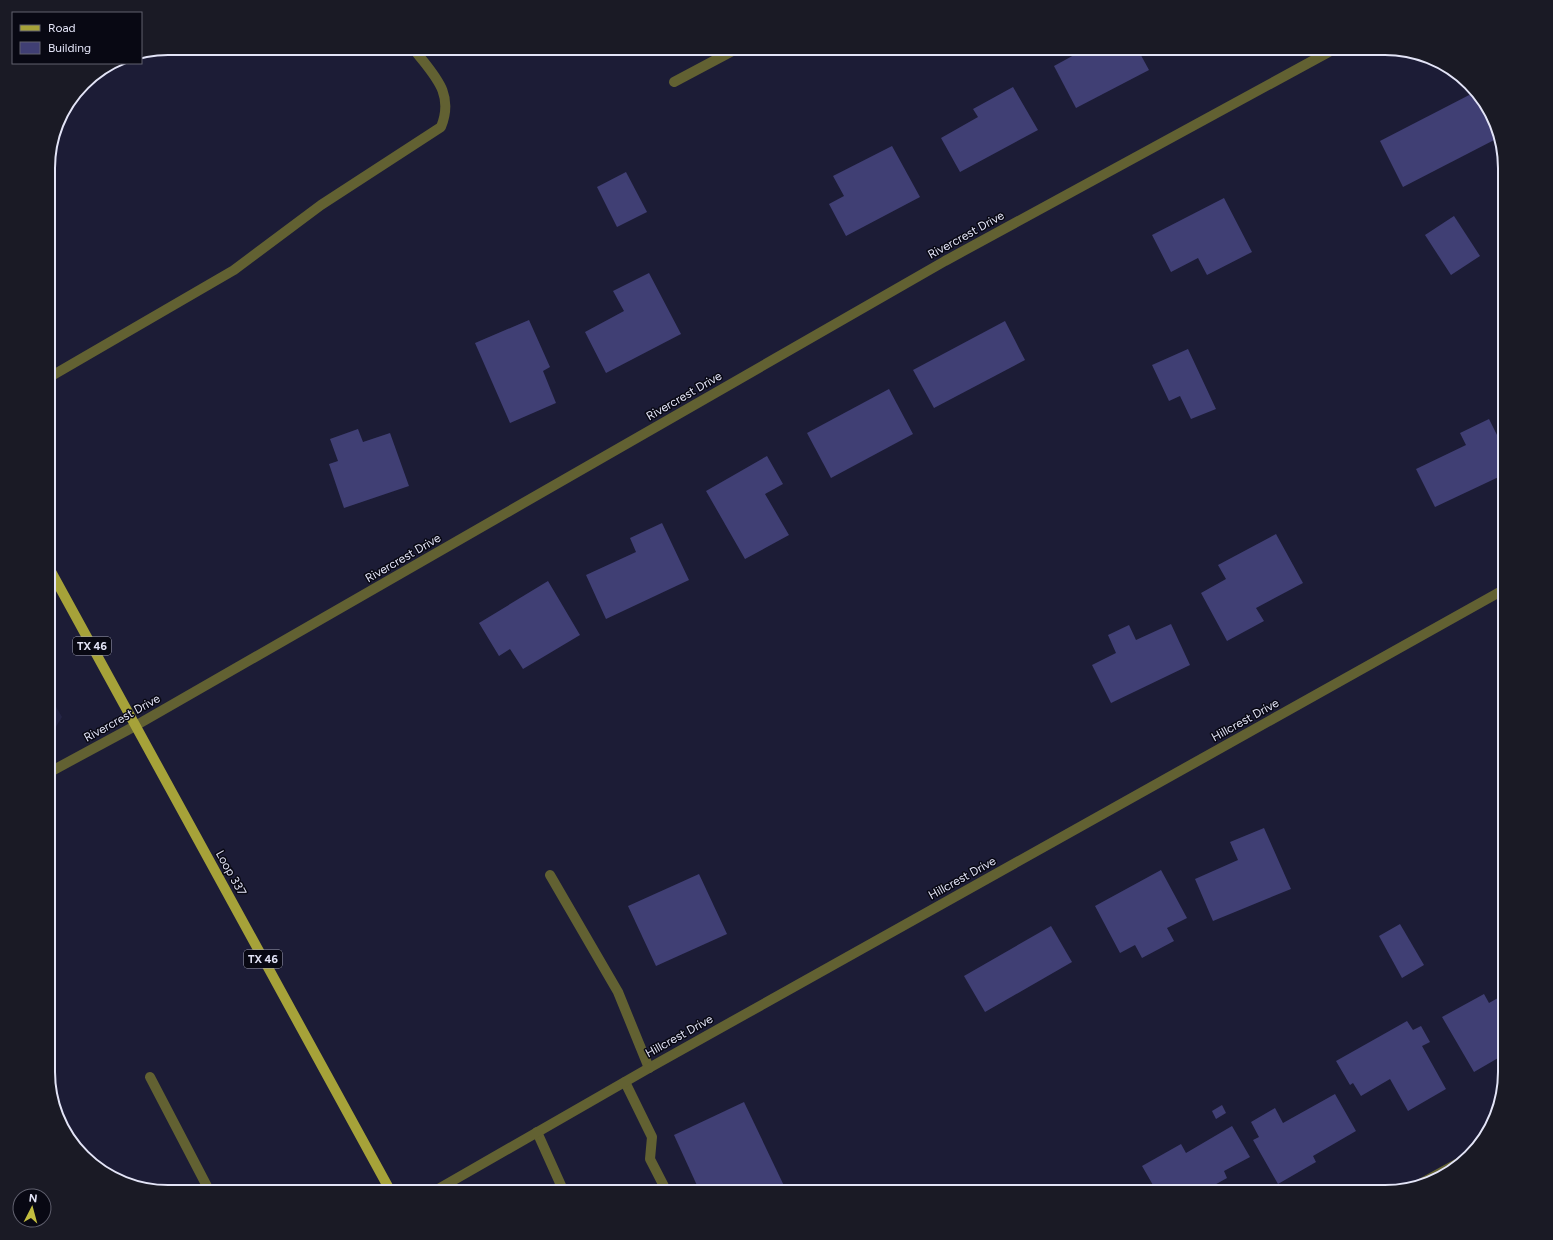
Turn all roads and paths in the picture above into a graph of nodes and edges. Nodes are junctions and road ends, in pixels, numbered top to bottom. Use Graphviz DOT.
graph roads {
  1 [pos="418,55"];
  2 [pos="725,55"];
  3 [pos="1323,55"];
  4 [pos="674,82"];
  5 [pos="55,374"];
  6 [pos="55,579"];
  7 [pos="1498,593"];
  8 [pos="136,726"];
  9 [pos="55,769"];
  10 [pos="550,875"];
  11 [pos="649,1068"];
  12 [pos="150,1077"];
  13 [pos="625,1082"];
  14 [pos="537,1132"];
  15 [pos="206,1185"];
  16 [pos="387,1185"];
  17 [pos="445,1185"];
  18 [pos="561,1185"];
  19 [pos="663,1185"];
  1 -- 5 [label="street"];
  2 -- 4 [label="street"];
  3 -- 8 [label="street, Rivercrest Drive"];
  6 -- 8 [label="main road, Loop 337 / TX 46"];
  7 -- 11 [label="street, Hillcrest Drive"];
  8 -- 9 [label="street, Rivercrest Drive"];
  8 -- 16 [label="main road, Loop 337 / TX 46"];
  10 -- 11 [label="street"];
  11 -- 13 [label="street, Hillcrest Drive"];
  12 -- 15 [label="street"];
  13 -- 14 [label="street, Hillcrest Drive"];
  13 -- 19 [label="street"];
  14 -- 17 [label="street, Hillcrest Drive"];
  14 -- 18 [label="street"];
}
